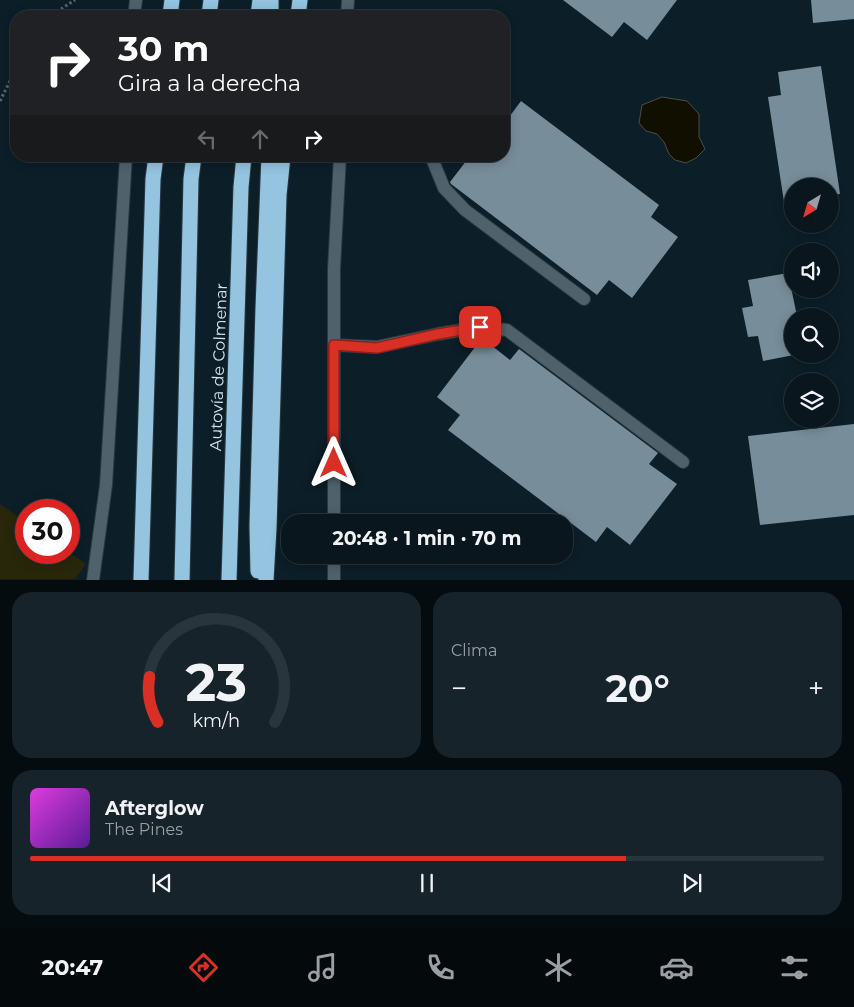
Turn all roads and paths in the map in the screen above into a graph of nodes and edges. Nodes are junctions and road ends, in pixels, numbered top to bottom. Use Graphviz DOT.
graph roads {
  1 [pos="75,0"];
  2 [pos="60,10"];
  3 [pos="10,81"];
  4 [pos="0,101"];
  5 [pos="126,162"];
  6 [pos="155,162"];
  7 [pos="193,162"];
  8 [pos="244,162"];
  9 [pos="269,162"];
  10 [pos="282,162"];
  11 [pos="340,162"];
  12 [pos="433,162"];
  13 [pos="584,298"];
  14 [pos="334,345"];
  15 [pos="683,462"];
  16 [pos="334,514"];
  17 [pos="334,564"];
  18 [pos="93,580"];
  19 [pos="141,580"];
  20 [pos="182,580"];
  21 [pos="229,580"];
  22 [pos="258,580"];
  23 [pos="266,580"];
  24 [pos="334,580"];
  1 -- 2 [label="path"];
  3 -- 4 [label="path"];
  5 -- 18 [label="street"];
  6 -- 19 [label="highway"];
  7 -- 20 [label="highway, Autovía de Colmenar"];
  8 -- 21 [label="highway, Autovía de Colmenar"];
  9 -- 22 [label="highway"];
  10 -- 23 [label="highway"];
  11 -- 14 [label="street"];
  12 -- 13 [label="street"];
  14 -- 15 [label="street"];
  14 -- 16 [label="street"];
  17 -- 24 [label="street"];
}
